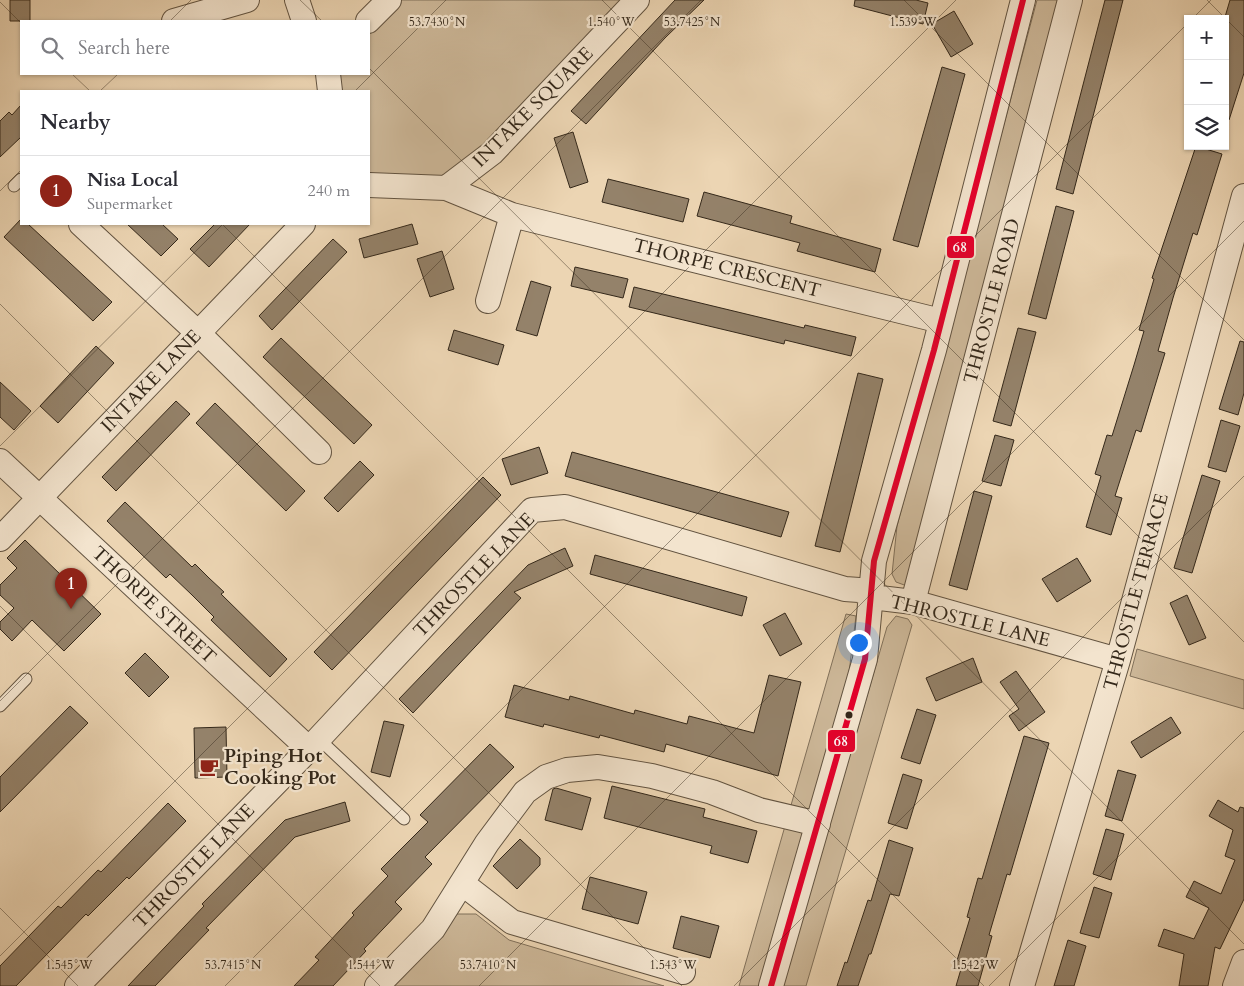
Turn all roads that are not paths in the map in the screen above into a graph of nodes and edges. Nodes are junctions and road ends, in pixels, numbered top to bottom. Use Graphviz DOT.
graph roads {
  1 [pos="247,0"];
  2 [pos="297,0"];
  3 [pos="389,0"];
  4 [pos="637,0"];
  5 [pos="1023,0"];
  6 [pos="1070,0"];
  7 [pos="177,20"];
  8 [pos="304,20"];
  9 [pos="369,20"];
  10 [pos="370,185"];
  11 [pos="446,188"];
  12 [pos="1244,196"];
  13 [pos="512,214"];
  14 [pos="81,225"];
  15 [pos="302,225"];
  16 [pos="488,301"];
  17 [pos="941,321"];
  18 [pos="198,333"];
  19 [pos="319,452"];
  20 [pos="0,461"];
  21 [pos="39,498"];
  22 [pos="0,539"];
  23 [pos="870,594"];
  24 [pos="913,602"];
  25 [pos="1118,660"];
  26 [pos="26,679"];
  27 [pos="0,706"];
  28 [pos="314,744"];
  29 [pos="404,819"];
  30 [pos="818,824"];
  31 [pos="463,884"];
  32 [pos="1244,962"];
  33 [pos="682,972"];
  34 [pos="77,986"];
  35 [pos="377,986"];
  36 [pos="771,986"];
  37 [pos="1022,986"];
  38 [pos="1235,986"];
  1 -- 7 [label="street"];
  2 -- 8 [label="street"];
  3 -- 9 [label="street"];
  4 -- 11 [label="street, INTAKE SQUARE"];
  5 -- 17 [label="street"];
  6 -- 24 [label="street, THROSTLE ROAD"];
  10 -- 11 [label="street, THORPE CRESCENT"];
  11 -- 13 [label="street, THORPE CRESCENT"];
  12 -- 25 [label="street, THROSTLE TERRACE"];
  13 -- 16 [label="street"];
  13 -- 17 [label="street, THORPE CRESCENT"];
  14 -- 18 [label="street"];
  15 -- 18 [label="street, INTAKE LANE"];
  17 -- 23 [label="street"];
  18 -- 19 [label="street"];
  18 -- 21 [label="street, INTAKE LANE"];
  20 -- 21 [label="street, THORPE STREET"];
  21 -- 22 [label="street, INTAKE LANE"];
  21 -- 28 [label="street, THORPE STREET"];
  23 -- 24 [label="street, THROSTLE LANE"];
  23 -- 28 [label="street, THROSTLE LANE"];
  23 -- 30 [label="street"];
  24 -- 25 [label="street, THROSTLE LANE"];
  25 -- 37 [label="street, THROSTLE TERRACE"];
  26 -- 27 [label="lane"];
  28 -- 29 [label="lane"];
  28 -- 34 [label="street, THROSTLE LANE"];
  30 -- 31 [label="street"];
  30 -- 36 [label="street"];
  31 -- 33 [label="street"];
  31 -- 35 [label="street"];
  32 -- 38 [label="street"];
}
